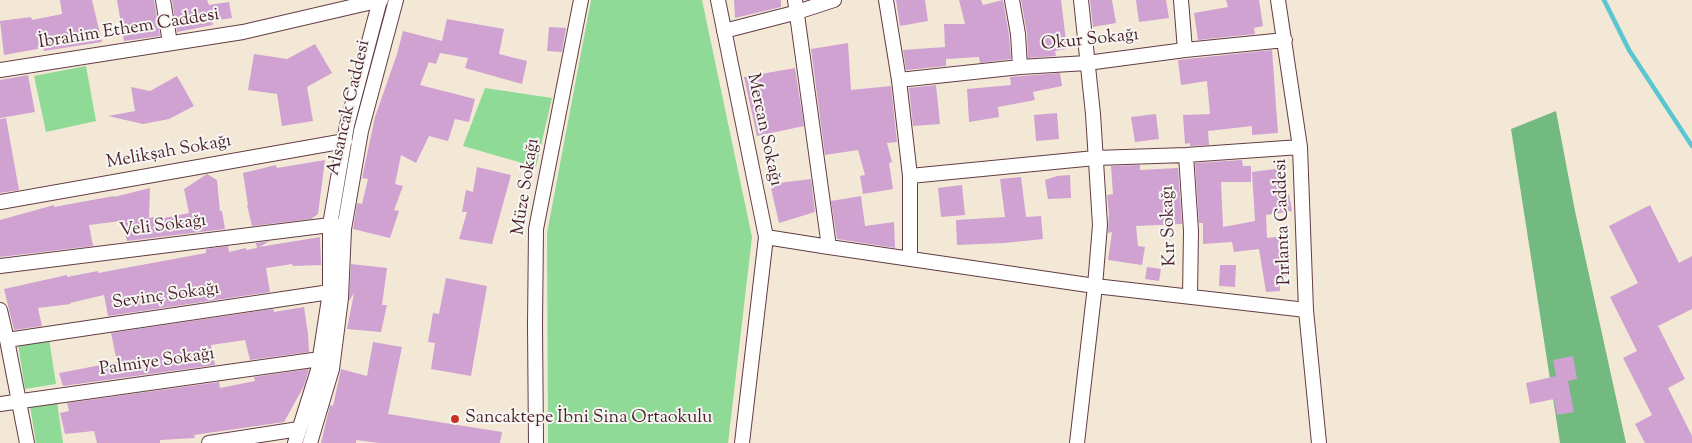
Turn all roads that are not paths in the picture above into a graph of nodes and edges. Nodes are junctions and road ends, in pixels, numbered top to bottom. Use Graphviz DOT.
graph roads {
  1 [pos="163,0"];
  2 [pos="381,0"];
  3 [pos="396,0"];
  4 [pos="581,0"];
  5 [pos="718,0"];
  6 [pos="834,0"];
  7 [pos="886,0"];
  8 [pos="1012,0"];
  9 [pos="1081,0"];
  10 [pos="1180,0"];
  11 [pos="1278,0"];
  12 [pos="796,6"];
  13 [pos="724,31"];
  14 [pos="1285,40"];
  15 [pos="170,43"];
  16 [pos="1185,50"];
  17 [pos="1087,63"];
  18 [pos="1020,66"];
  19 [pos="0,70"];
  20 [pos="899,80"];
  21 [pos="344,141"];
  22 [pos="1300,147"];
  23 [pos="1186,155"];
  24 [pos="1095,158"];
  25 [pos="910,176"];
  26 [pos="0,202"];
  27 [pos="330,225"];
  28 [pos="345,226"];
  29 [pos="766,237"];
  30 [pos="828,247"];
  31 [pos="910,259"];
  32 [pos="0,266"];
  33 [pos="1095,286"];
  34 [pos="330,292"];
  35 [pos="1190,297"];
  36 [pos="0,310"];
  37 [pos="1306,310"];
  38 [pos="8,340"];
  39 [pos="320,360"];
  40 [pos="19,401"];
  41 [pos="0,404"];
  42 [pos="299,429"];
  43 [pos="27,443"];
  44 [pos="209,443"];
  45 [pos="295,443"];
  46 [pos="310,443"];
  47 [pos="536,443"];
  48 [pos="742,443"];
  49 [pos="1077,443"];
  50 [pos="1319,443"];
  1 -- 15 [label="street"];
  2 -- 15 [label="street, İbrahim Ethem Caddesi"];
  2 -- 21 [label="street, Alsancak Caddesi"];
  3 -- 28 [label="street, Alsancak Caddesi"];
  4 -- 47 [label="street, Müze Sokağı"];
  5 -- 13 [label="street, Mercan Sokağı"];
  6 -- 12 [label="street"];
  7 -- 20 [label="street"];
  8 -- 18 [label="street"];
  9 -- 17 [label="street"];
  10 -- 16 [label="street"];
  11 -- 14 [label="street, Pırlanta Caddesi"];
  12 -- 13 [label="street"];
  12 -- 30 [label="street"];
  13 -- 29 [label="street, Mercan Sokağı"];
  14 -- 16 [label="street, Okur Sokağı"];
  14 -- 22 [label="street, Pırlanta Caddesi"];
  15 -- 19 [label="street, İbrahim Ethem Caddesi"];
  16 -- 17 [label="street, Okur Sokağı"];
  17 -- 18 [label="street, Okur Sokağı"];
  17 -- 24 [label="street"];
  18 -- 20 [label="street, Okur Sokağı"];
  20 -- 25 [label="street"];
  21 -- 26 [label="street, Melikşah Sokağı"];
  21 -- 27 [label="street, Alsancak Caddesi"];
  22 -- 23 [label="street"];
  22 -- 37 [label="street, Pırlanta Caddesi"];
  23 -- 24 [label="street"];
  23 -- 35 [label="street, Kır Sokağı"];
  24 -- 25 [label="street"];
  24 -- 33 [label="street"];
  25 -- 31 [label="street"];
  27 -- 28 [label="street"];
  27 -- 32 [label="street, Veli Sokağı"];
  27 -- 34 [label="street, Alsancak Caddesi"];
  28 -- 46 [label="street, Alsancak Caddesi"];
  29 -- 30 [label="street"];
  29 -- 48 [label="street, Mercan Sokağı"];
  30 -- 31 [label="street"];
  31 -- 33 [label="street"];
  33 -- 35 [label="street"];
  33 -- 49 [label="street"];
  34 -- 38 [label="street, Sevinç Sokağı"];
  34 -- 39 [label="street, Alsancak Caddesi"];
  35 -- 37 [label="street"];
  36 -- 38 [label="street"];
  37 -- 50 [label="street, Pırlanta Caddesi"];
  38 -- 40 [label="street"];
  39 -- 40 [label="street, Palmiye Sokağı"];
  39 -- 42 [label="street, Alsancak Caddesi"];
  40 -- 41 [label="street, Palmiye Sokağı"];
  40 -- 43 [label="street"];
  42 -- 44 [label="street"];
  42 -- 45 [label="street, Alsancak Caddesi"];
}
